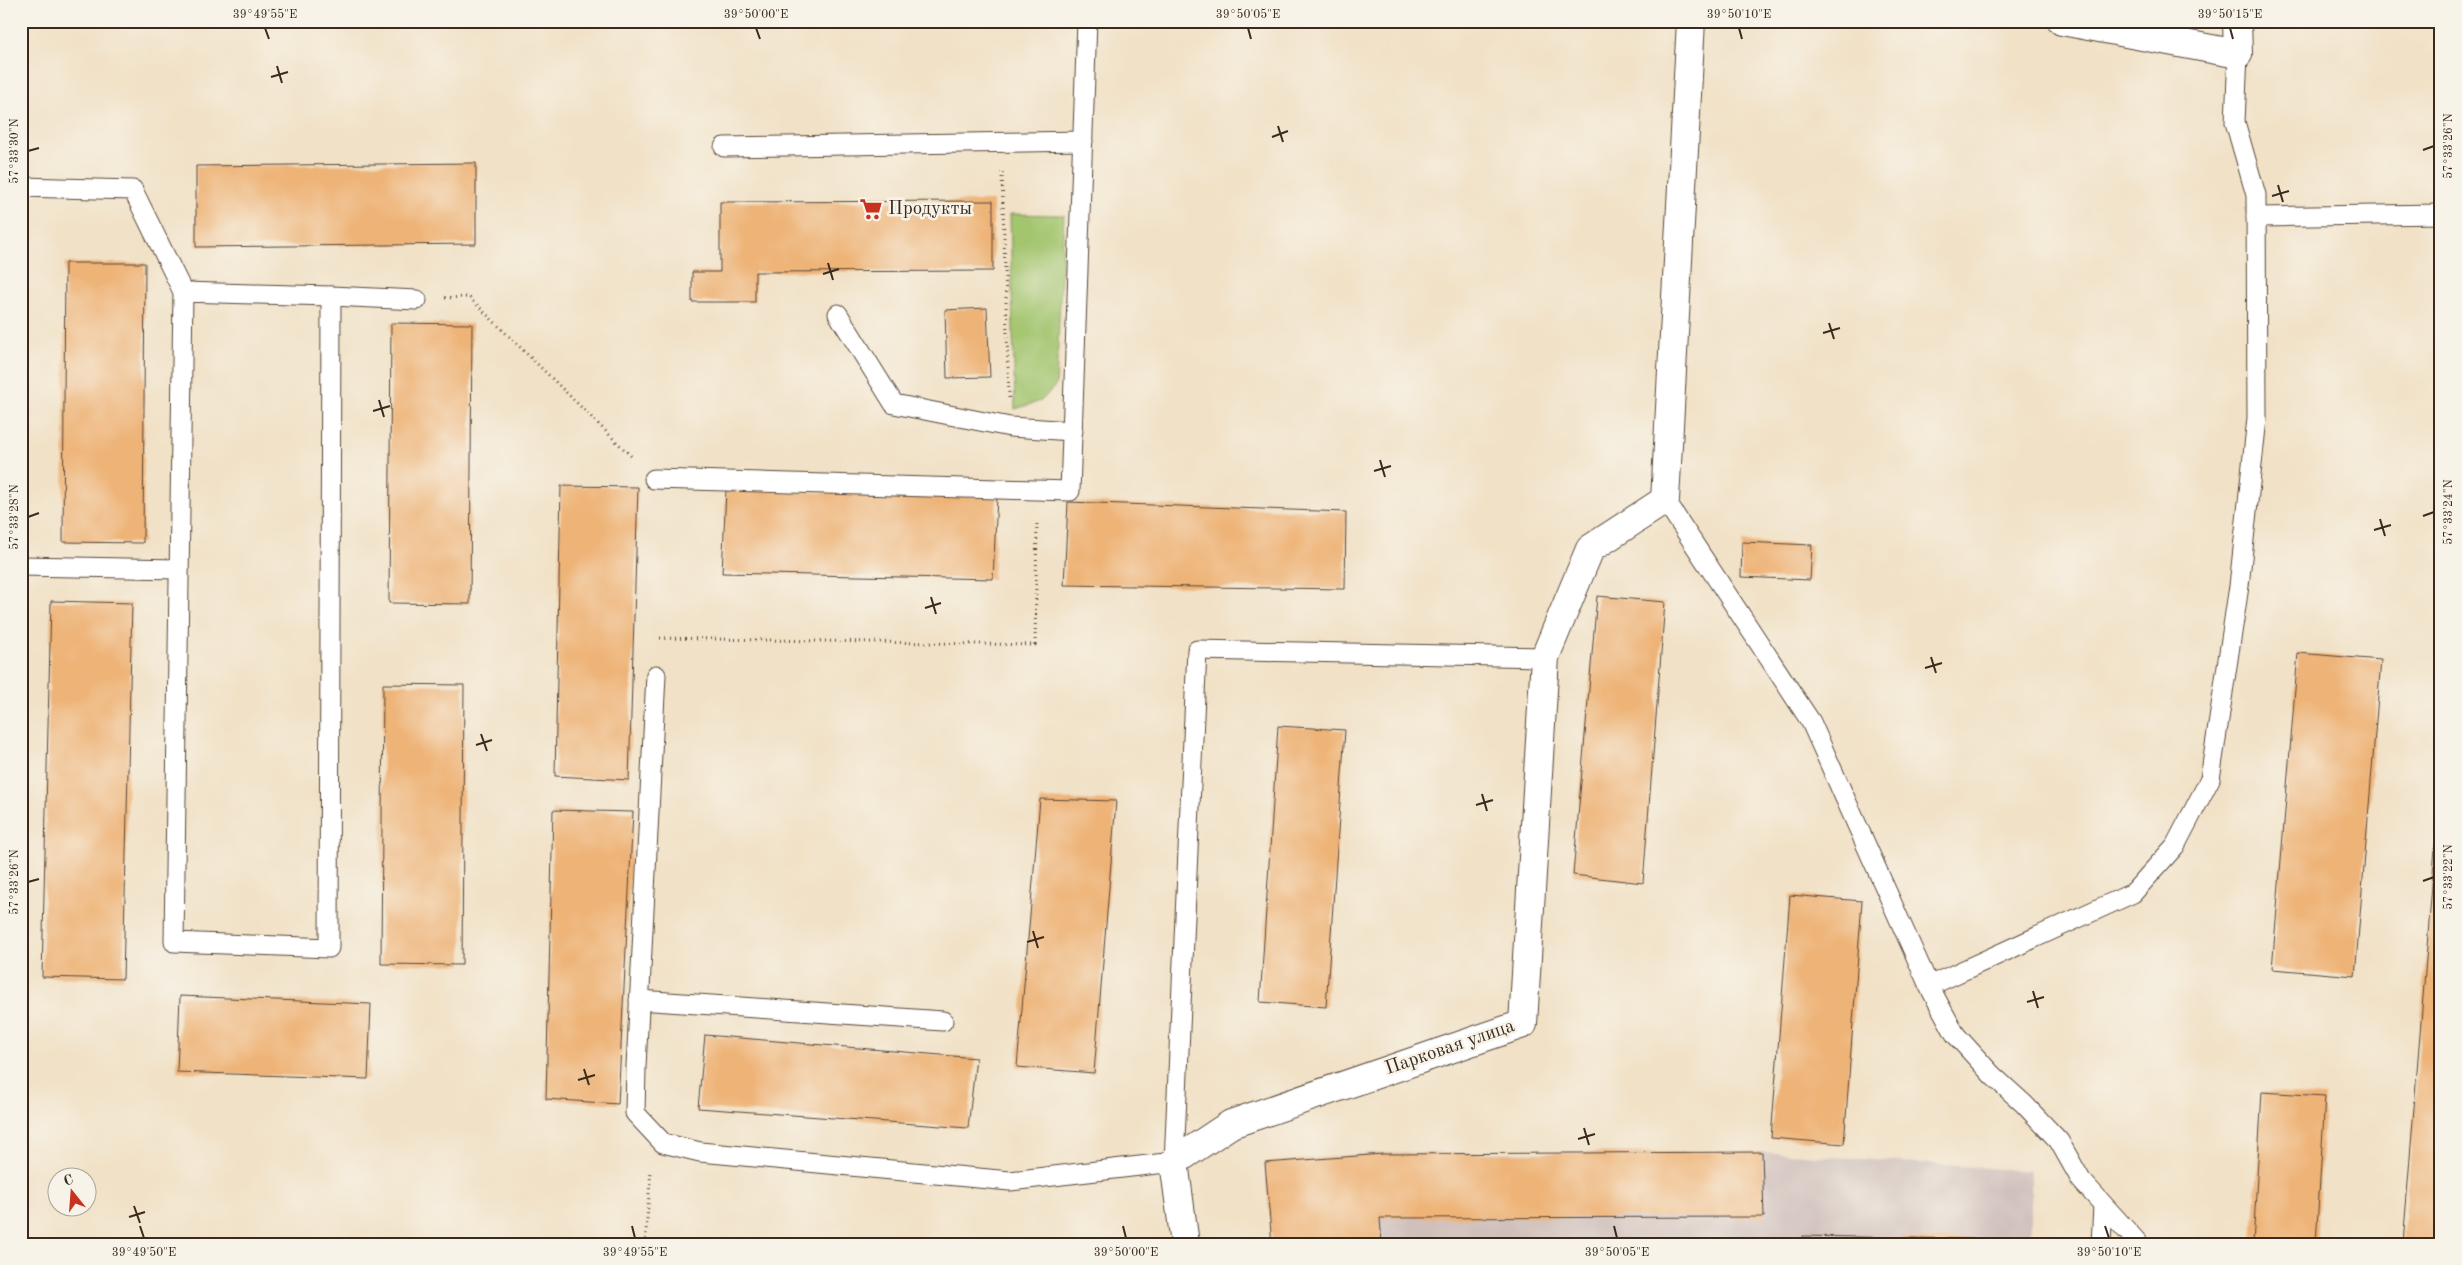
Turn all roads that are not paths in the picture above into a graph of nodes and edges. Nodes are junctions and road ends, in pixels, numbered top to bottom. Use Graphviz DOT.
graph roads {
  1 [pos="1087,21"];
  2 [pos="1691,21"];
  3 [pos="2062,21"];
  4 [pos="2237,21"];
  5 [pos="2238,54"];
  6 [pos="1083,142"];
  7 [pos="724,147"];
  8 [pos="21,187"];
  9 [pos="2441,214"];
  10 [pos="2256,217"];
  11 [pos="183,292"];
  12 [pos="331,296"];
  13 [pos="417,300"];
  14 [pos="838,314"];
  15 [pos="1072,432"];
  16 [pos="654,479"];
  17 [pos="1666,500"];
  18 [pos="21,566"];
  19 [pos="179,569"];
  20 [pos="1545,658"];
  21 [pos="656,675"];
  22 [pos="1929,986"];
  23 [pos="639,1000"];
  24 [pos="943,1021"];
  25 [pos="1174,1162"];
  26 [pos="2103,1205"];
  27 [pos="1185,1244"];
  28 [pos="2102,1244"];
  29 [pos="2139,1244"];
  1 -- 6 [label="lane"];
  2 -- 17 [label="street"];
  3 -- 5 [label="street"];
  4 -- 5 [label="street"];
  5 -- 10 [label="lane"];
  6 -- 7 [label="lane"];
  6 -- 15 [label="lane"];
  8 -- 11 [label="lane"];
  9 -- 10 [label="lane"];
  10 -- 22 [label="lane"];
  11 -- 12 [label="lane"];
  11 -- 19 [label="lane"];
  12 -- 13 [label="lane"];
  12 -- 19 [label="lane"];
  14 -- 15 [label="lane"];
  15 -- 16 [label="lane"];
  17 -- 20 [label="street"];
  17 -- 22 [label="lane"];
  18 -- 19 [label="lane"];
  20 -- 25 [label="street, Парковая улица"];
  20 -- 25 [label="lane"];
  21 -- 23 [label="lane"];
  22 -- 26 [label="lane"];
  23 -- 24 [label="lane"];
  23 -- 25 [label="lane"];
  25 -- 27 [label="street"];
  26 -- 28 [label="lane"];
  26 -- 29 [label="lane"];
}
